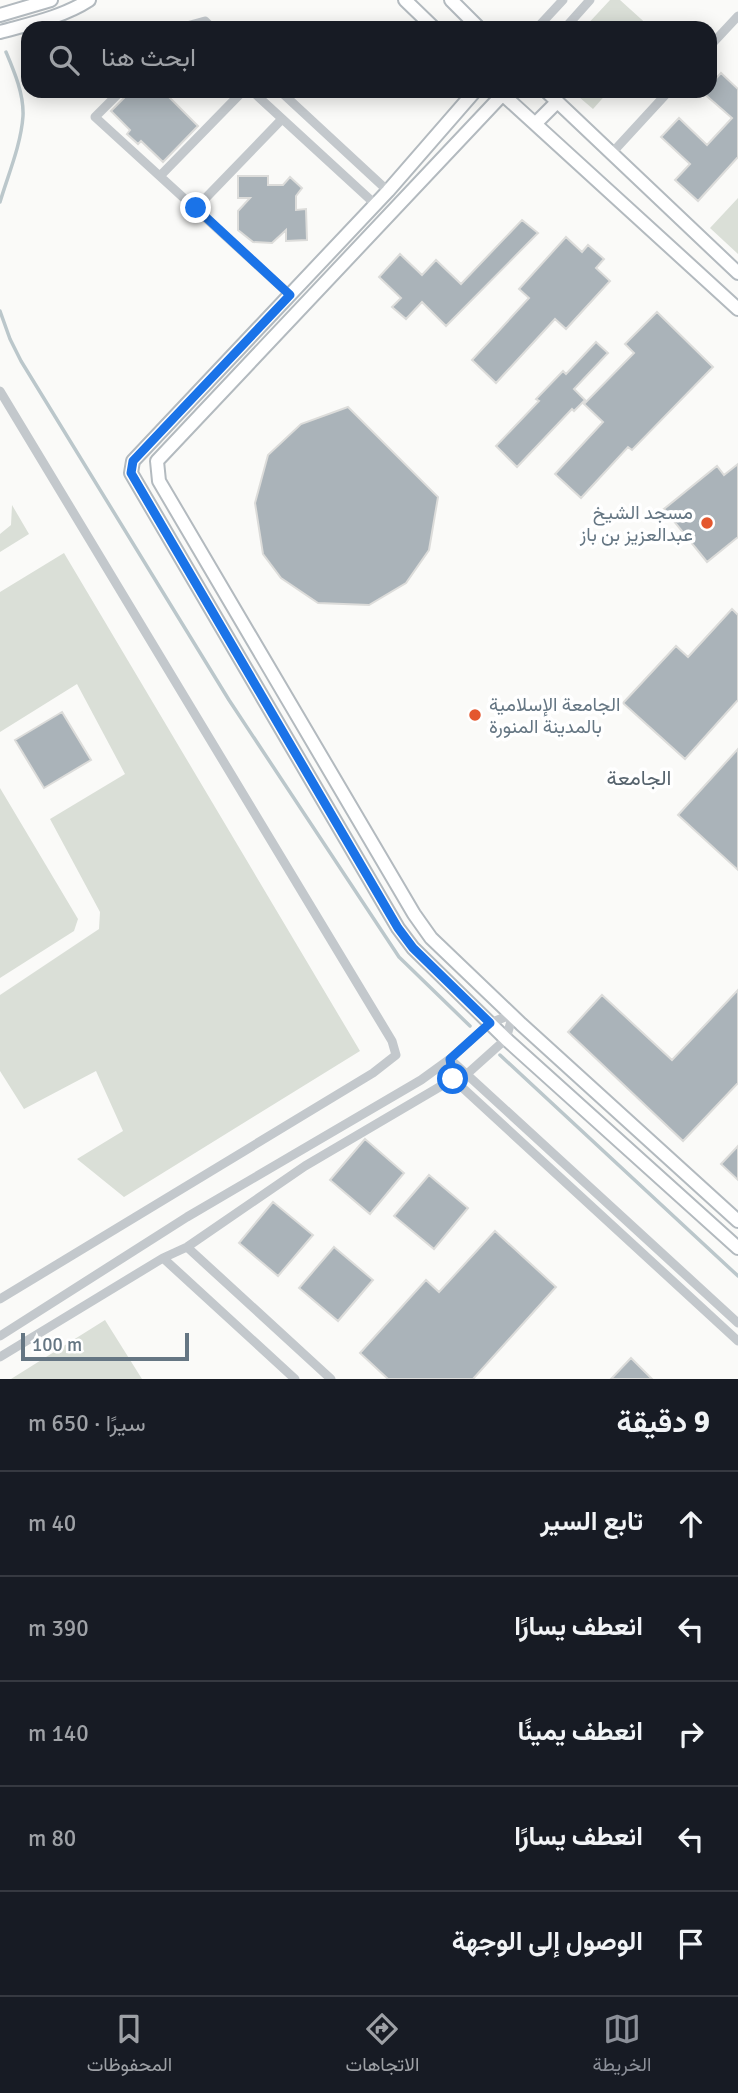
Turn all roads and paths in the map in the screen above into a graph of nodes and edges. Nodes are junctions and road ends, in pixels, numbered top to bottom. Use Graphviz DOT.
graph roads {
  1 [pos="51,0"];
  2 [pos="89,0"];
  3 [pos="405,0"];
  4 [pos="451,0"];
  5 [pos="563,0"];
  6 [pos="590,0"];
  7 [pos="0,15"];
  8 [pos="738,16"];
  9 [pos="39,21"];
  10 [pos="428,21"];
  11 [pos="473,21"];
  12 [pos="544,21"];
  13 [pos="571,21"];
  14 [pos="21,26"];
  15 [pos="0,32"];
  16 [pos="717,38"];
  17 [pos="114,98"];
  18 [pos="236,98"];
  19 [pos="260,98"];
  20 [pos="288,98"];
  21 [pos="469,98"];
  22 [pos="496,98"];
  23 [pos="507,98"];
  24 [pos="553,98"];
  25 [pos="663,98"];
  26 [pos="557,102"];
  27 [pos="282,119"];
  28 [pos="536,123"];
  29 [pos="611,154"];
  30 [pos="160,176"];
  31 [pos="388,191"];
  32 [pos="375,204"];
  33 [pos="196,208"];
  34 [pos="738,273"];
  35 [pos="290,295"];
  36 [pos="738,309"];
  37 [pos="0,391"];
  38 [pos="513,1014"];
  39 [pos="490,1023"];
  40 [pos="506,1039"];
  41 [pos="450,1059"];
  42 [pos="467,1074"];
  43 [pos="453,1079"];
  44 [pos="738,1222"];
  45 [pos="187,1247"];
  46 [pos="738,1248"];
  47 [pos="163,1258"];
  48 [pos="0,1299"];
  49 [pos="738,1323"];
  50 [pos="0,1336"];
  51 [pos="738,1341"];
  52 [pos="0,1357"];
  53 [pos="295,1379"];
  54 [pos="331,1379"];
  1 -- 7 [label="main road"];
  2 -- 9 [label="main road"];
  3 -- 10 [label="main road"];
  4 -- 11 [label="main road"];
  5 -- 12 [label="street"];
  6 -- 13 [label="street"];
  8 -- 16 [label="street"];
  14 -- 15 [label="main road"];
  17 -- 30 [label="street"];
  18 -- 30 [label="street"];
  19 -- 27 [label="street"];
  20 -- 31 [label="street"];
  21 -- 31 [label="main road"];
  22 -- 38 [label="main road"];
  23 -- 28 [label="main road"];
  24 -- 26 [label="main road"];
  25 -- 29 [label="street"];
  26 -- 28 [label="main road"];
  26 -- 29 [label="main road"];
  27 -- 32 [label="street"];
  27 -- 33 [label="street"];
  28 -- 36 [label="main road"];
  29 -- 34 [label="main road"];
  30 -- 33 [label="street"];
  31 -- 32 [label="main road"];
  32 -- 35 [label="main road"];
  33 -- 35 [label="street"];
  35 -- 39 [label="main road"];
  37 -- 48 [label="street"];
  38 -- 39 [label="street"];
  38 -- 40 [label="street"];
  38 -- 44 [label="main road"];
  39 -- 40 [label="main road"];
  39 -- 41 [label="street"];
  40 -- 42 [label="street"];
  40 -- 46 [label="main road"];
  41 -- 42 [label="street"];
  41 -- 43 [label="street"];
  41 -- 50 [label="street"];
  42 -- 43 [label="street"];
  42 -- 49 [label="street"];
  43 -- 45 [label="street"];
  43 -- 51 [label="street"];
  45 -- 47 [label="street"];
  45 -- 54 [label="street"];
  47 -- 52 [label="street"];
  47 -- 53 [label="street"];
}
